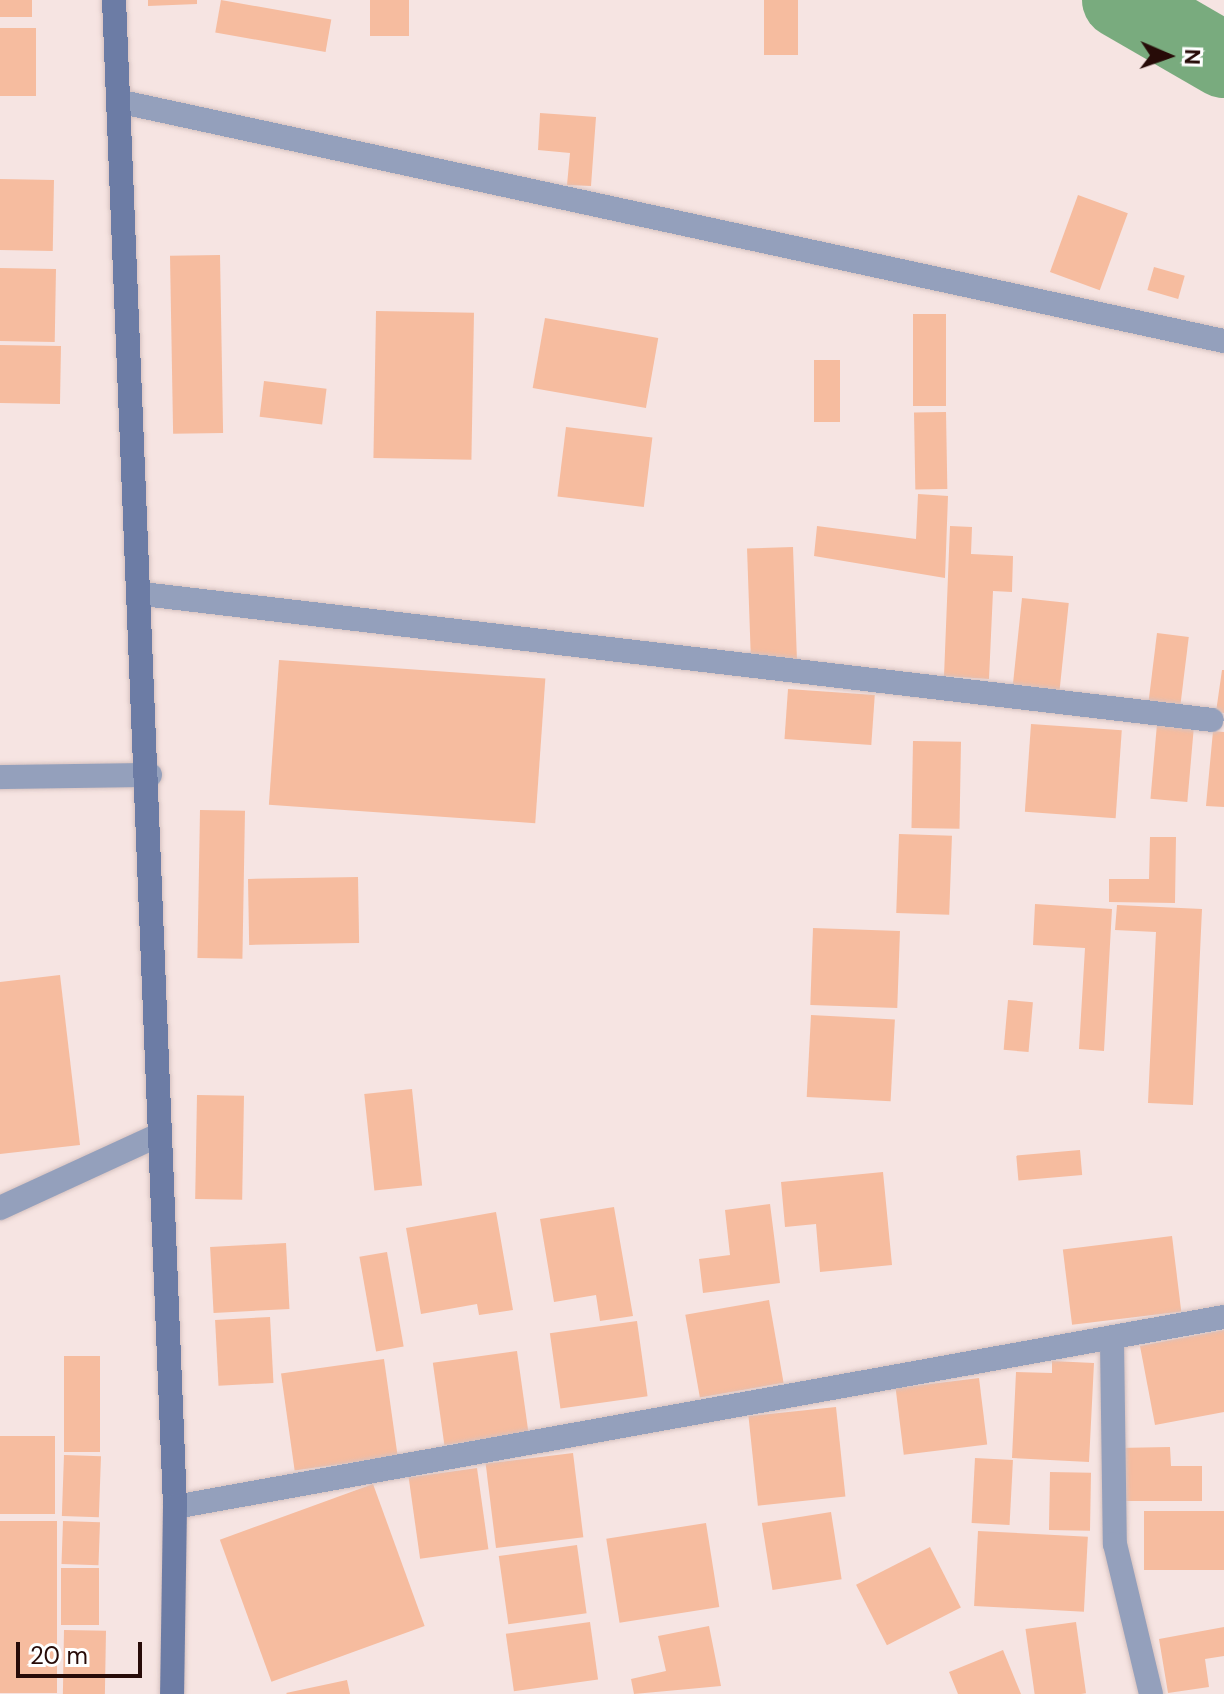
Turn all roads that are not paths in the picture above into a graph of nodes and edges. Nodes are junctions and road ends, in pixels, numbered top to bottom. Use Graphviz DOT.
graph roads {
  1 [pos="114,0"];
  2 [pos="122,102"];
  3 [pos="1224,341"];
  4 [pos="143,594"];
  5 [pos="1212,720"];
  6 [pos="150,775"];
  7 [pos="0,777"];
  8 [pos="159,1135"];
  9 [pos="0,1208"];
  10 [pos="1224,1317"];
  11 [pos="1112,1341"];
  12 [pos="175,1507"];
  13 [pos="172,1694"];
  14 [pos="1150,1694"];
  1 -- 2 [label="main road"];
  2 -- 3 [label="street"];
  2 -- 4 [label="main road"];
  4 -- 5 [label="street"];
  4 -- 6 [label="main road"];
  6 -- 7 [label="street"];
  6 -- 8 [label="main road"];
  8 -- 9 [label="street"];
  8 -- 12 [label="main road"];
  10 -- 11 [label="street"];
  11 -- 12 [label="street"];
  11 -- 14 [label="street"];
  12 -- 13 [label="main road"];
}
